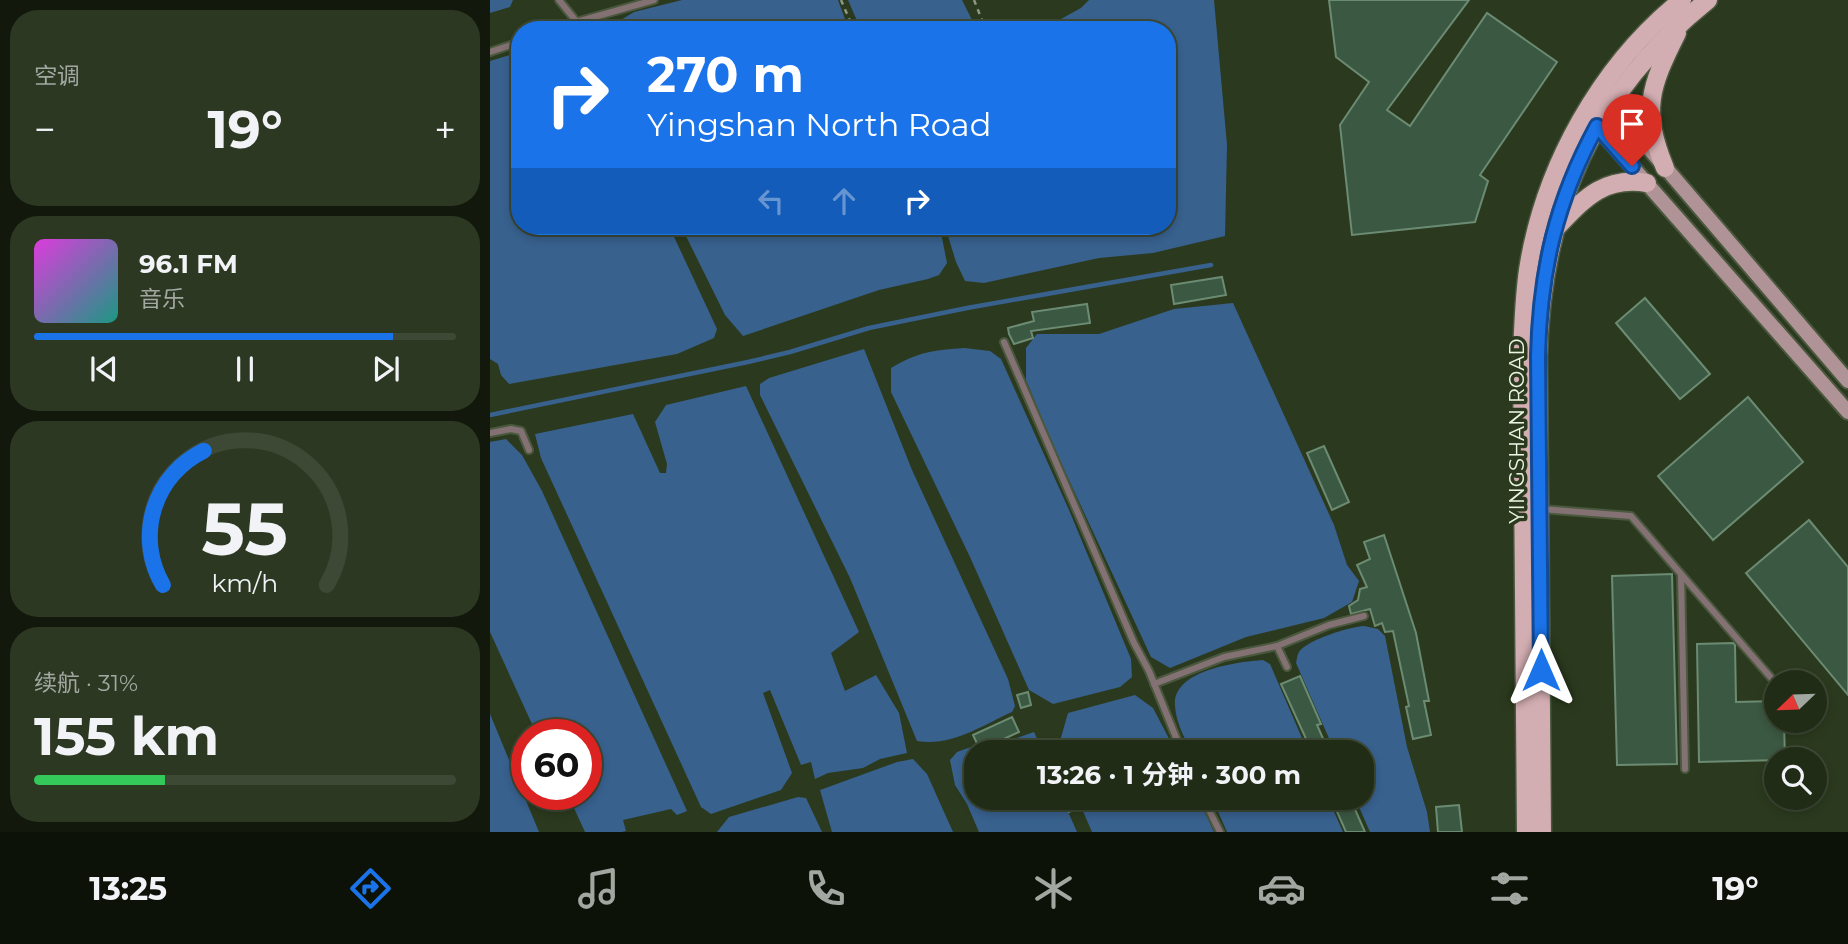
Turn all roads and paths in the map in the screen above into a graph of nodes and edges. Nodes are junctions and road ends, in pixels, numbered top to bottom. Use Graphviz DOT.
graph roads {
  1 [pos="559,0"];
  2 [pos="654,0"];
  3 [pos="841,0"];
  4 [pos="974,0"];
  5 [pos="1682,0"];
  6 [pos="1708,0"];
  7 [pos="1684,19"];
  8 [pos="576,21"];
  9 [pos="850,21"];
  10 [pos="982,21"];
  11 [pos="511,44"];
  12 [pos="490,52"];
  13 [pos="1605,98"];
  14 [pos="1591,120"];
  15 [pos="1665,168"];
  16 [pos="1647,183"];
  17 [pos="1553,230"];
  18 [pos="1004,342"];
  19 [pos="1848,381"];
  20 [pos="1848,412"];
  21 [pos="490,433"];
  22 [pos="529,450"];
  23 [pos="1540,509"];
  24 [pos="1681,573"];
  25 [pos="1364,616"];
  26 [pos="1277,646"];
  27 [pos="1287,667"];
  28 [pos="1764,670"];
  29 [pos="1154,684"];
  30 [pos="1177,740"];
  31 [pos="1685,769"];
  32 [pos="1209,810"];
  33 [pos="1220,832"];
  34 [pos="1526,832"];
  35 [pos="1542,832"];
  1 -- 8 [label="lane"];
  2 -- 8 [label="lane"];
  3 -- 9 [label="path"];
  4 -- 10 [label="path"];
  5 -- 13 [label="main road, YINGSHAN ROAD"];
  6 -- 7 [label="main road, YINGSHAN ROAD"];
  7 -- 13 [label="main road, YINGSHAN ROAD"];
  7 -- 15 [label="main road"];
  11 -- 12 [label="lane"];
  13 -- 14 [label="main road, YINGSHAN ROAD"];
  13 -- 15 [label="main road"];
  14 -- 16 [label="main road"];
  14 -- 17 [label="main road, YINGSHAN ROAD"];
  14 -- 34 [label="main road, YINGSHAN ROAD"];
  15 -- 19 [label="main road"];
  16 -- 17 [label="main road"];
  16 -- 20 [label="main road"];
  17 -- 23 [label="main road, YINGSHAN ROAD"];
  18 -- 29 [label="lane"];
  21 -- 22 [label="lane"];
  23 -- 24 [label="lane"];
  23 -- 35 [label="main road, YINGSHAN ROAD"];
  24 -- 28 [label="lane"];
  24 -- 31 [label="lane"];
  25 -- 26 [label="lane"];
  26 -- 27 [label="lane"];
  26 -- 29 [label="lane"];
  29 -- 30 [label="lane"];
  32 -- 33 [label="lane"];
}
